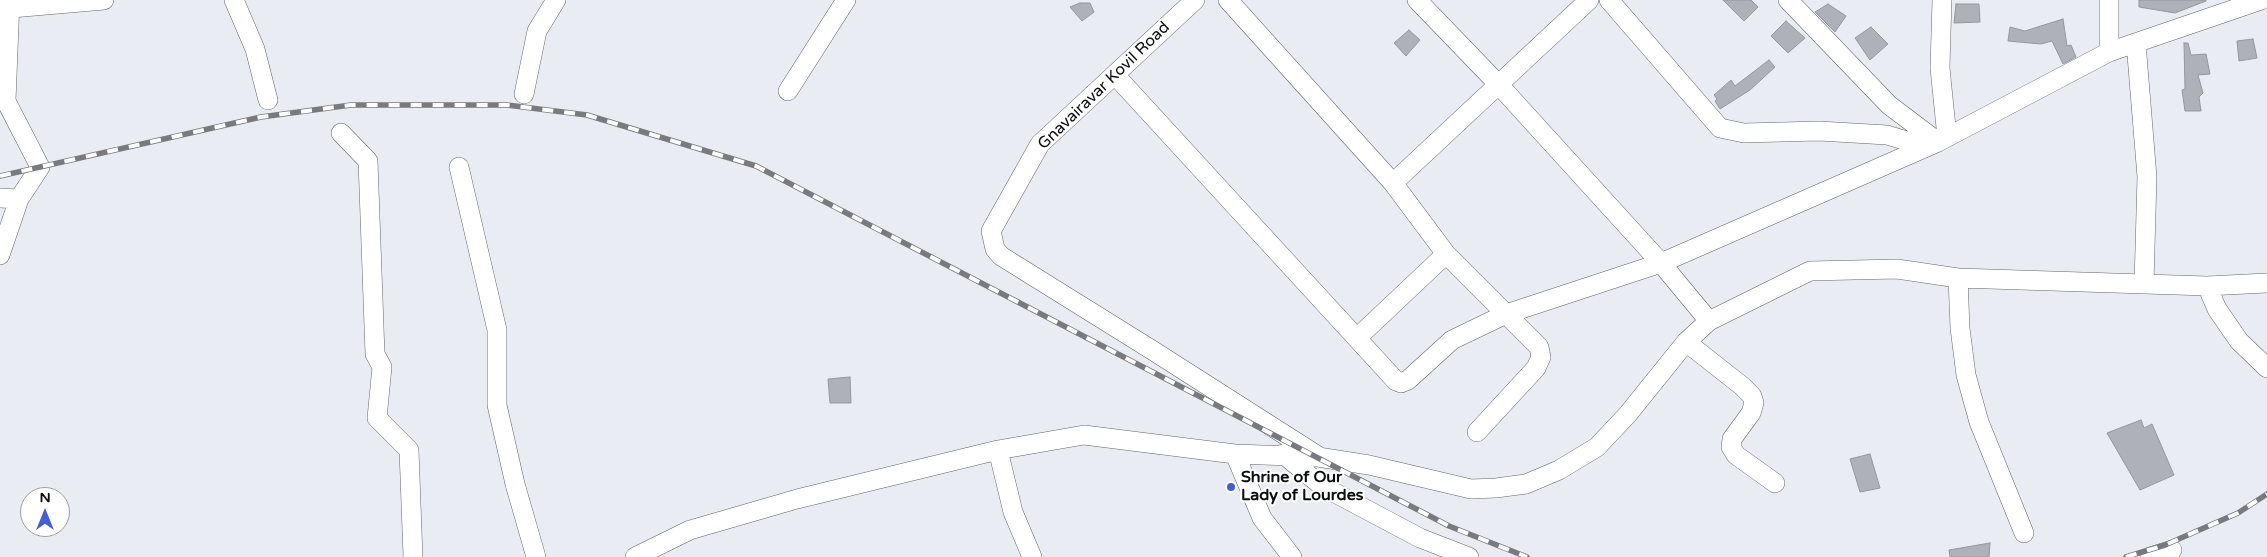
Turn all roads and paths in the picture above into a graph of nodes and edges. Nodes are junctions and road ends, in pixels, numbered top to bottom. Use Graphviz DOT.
graph roads {
  1 [pos="104,0"];
  2 [pos="234,0"];
  3 [pos="556,0"];
  4 [pos="846,0"];
  5 [pos="1195,0"];
  6 [pos="1228,0"];
  7 [pos="1417,0"];
  8 [pos="1589,0"];
  9 [pos="1609,0"];
  10 [pos="1788,0"];
  11 [pos="1942,0"];
  12 [pos="2109,0"];
  13 [pos="2261,0"];
  14 [pos="7,6"];
  15 [pos="2136,42"];
  16 [pos="2109,52"];
  17 [pos="1115,75"];
  18 [pos="1499,85"];
  19 [pos="788,91"];
  20 [pos="524,94"];
  21 [pos="268,100"];
  22 [pos="3,102"];
  23 [pos="341,133"];
  24 [pos="1937,142"];
  25 [pos="459,167"];
  26 [pos="1393,183"];
  27 [pos="0,198"];
  28 [pos="19,199"];
  29 [pos="1446,254"];
  30 [pos="0,255"];
  31 [pos="1661,262"];
  32 [pos="1958,278"];
  33 [pos="2267,283"];
  34 [pos="2144,284"];
  35 [pos="2207,286"];
  36 [pos="1506,314"];
  37 [pos="1709,321"];
  38 [pos="1358,337"];
  39 [pos="1686,342"];
  40 [pos="2267,368"];
  41 [pos="1477,432"];
  42 [pos="998,450"];
  43 [pos="1235,454"];
  44 [pos="1283,454"];
  45 [pos="1318,457"];
  46 [pos="1775,483"];
  47 [pos="2024,532"];
  48 [pos="2172,550"];
  49 [pos="413,557"];
  50 [pos="536,557"];
  51 [pos="636,557"];
  52 [pos="1032,557"];
  53 [pos="1292,557"];
  54 [pos="1469,557"];
  55 [pos="2150,557"];
  1 -- 14 [label="street"];
  2 -- 21 [label="street"];
  3 -- 20 [label="street"];
  4 -- 19 [label="street"];
  5 -- 17 [label="street, Gnavairavar Kovil Road"];
  6 -- 26 [label="street"];
  7 -- 18 [label="street"];
  8 -- 18 [label="street"];
  9 -- 24 [label="street"];
  10 -- 24 [label="street"];
  11 -- 24 [label="street"];
  12 -- 16 [label="street"];
  13 -- 15 [label="street"];
  14 -- 22 [label="street"];
  15 -- 16 [label="street"];
  15 -- 34 [label="street"];
  16 -- 24 [label="street"];
  17 -- 38 [label="street"];
  17 -- 45 [label="street, Gnavairavar Kovil Road"];
  18 -- 26 [label="street"];
  18 -- 31 [label="street"];
  22 -- 28 [label="street"];
  23 -- 49 [label="street"];
  24 -- 31 [label="street"];
  25 -- 50 [label="street"];
  26 -- 29 [label="street"];
  27 -- 28 [label="street"];
  28 -- 30 [label="street"];
  29 -- 36 [label="street"];
  29 -- 38 [label="street"];
  31 -- 36 [label="street"];
  31 -- 37 [label="street"];
  32 -- 34 [label="street"];
  32 -- 37 [label="street"];
  32 -- 47 [label="street"];
  33 -- 35 [label="street"];
  34 -- 35 [label="street"];
  35 -- 40 [label="street"];
  36 -- 38 [label="street"];
  36 -- 41 [label="street"];
  37 -- 39 [label="street"];
  39 -- 45 [label="street"];
  39 -- 46 [label="street"];
  42 -- 43 [label="street"];
  42 -- 51 [label="street"];
  42 -- 52 [label="street"];
  43 -- 44 [label="street"];
  43 -- 53 [label="street"];
  44 -- 45 [label="street"];
  44 -- 54 [label="street"];
  48 -- 55 [label="street"];
}
